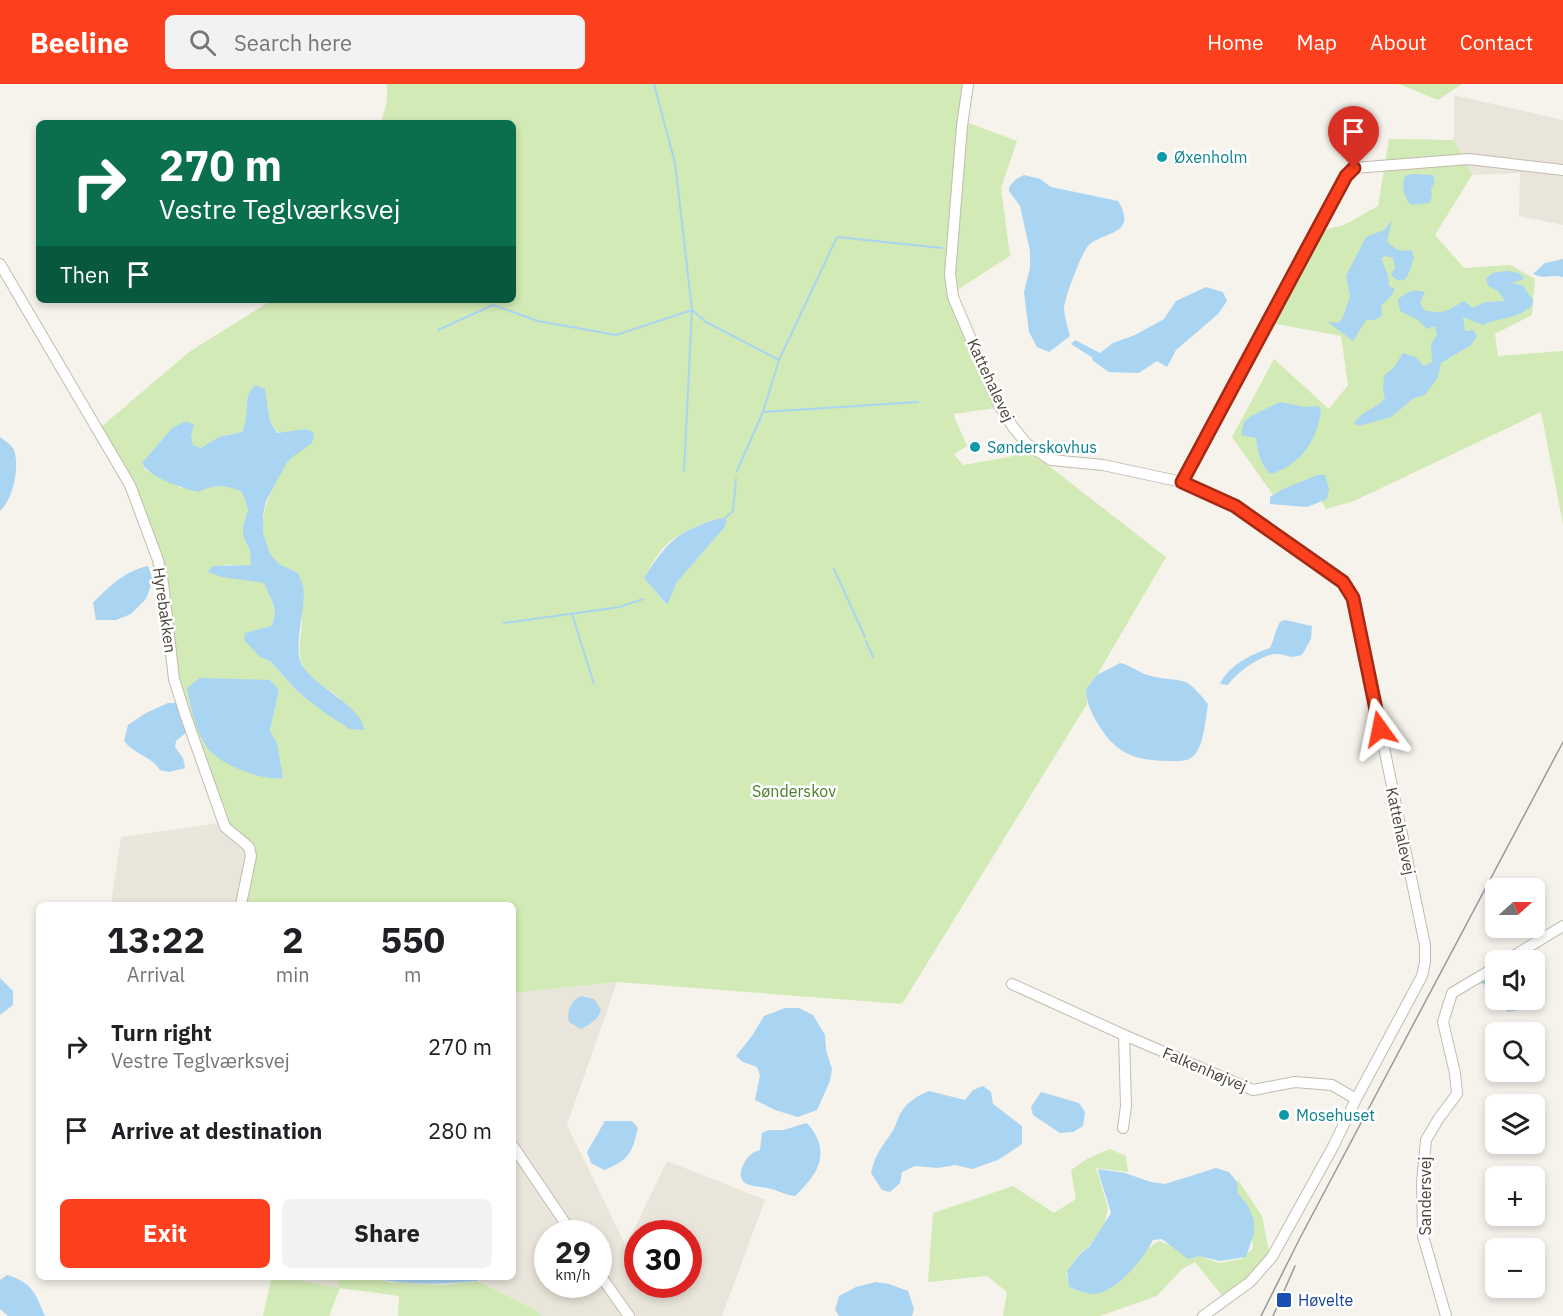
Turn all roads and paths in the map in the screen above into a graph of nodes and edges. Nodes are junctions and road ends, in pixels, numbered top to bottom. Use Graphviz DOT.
graph roads {
  1 [pos="968,84"];
  2 [pos="1563,170"];
  3 [pos="0,264"];
  4 [pos="1182,482"];
  5 [pos="241,902"];
  6 [pos="1563,926"];
  7 [pos="1523,950"];
  8 [pos="1485,974"];
  9 [pos="1012,984"];
  10 [pos="1124,1035"];
  11 [pos="1356,1099"];
  12 [pos="1123,1128"];
  13 [pos="516,1150"];
  14 [pos="563,1220"];
  15 [pos="612,1293"];
  16 [pos="628,1316"];
  17 [pos="1203,1316"];
  18 [pos="1446,1316"];
  1 -- 4 [label="street, Kattehalevej"];
  2 -- 4 [label="street"];
  3 -- 5 [label="street, Hyrebakken"];
  4 -- 11 [label="street, Kattehalevej"];
  6 -- 7 [label="street"];
  8 -- 18 [label="street, Sandersvej"];
  9 -- 10 [label="street, Falkenhøjvej"];
  10 -- 11 [label="street, Falkenhøjvej"];
  10 -- 12 [label="street"];
  11 -- 17 [label="street, Kattehalevej"];
  13 -- 14 [label="street"];
  15 -- 16 [label="street"];
}
